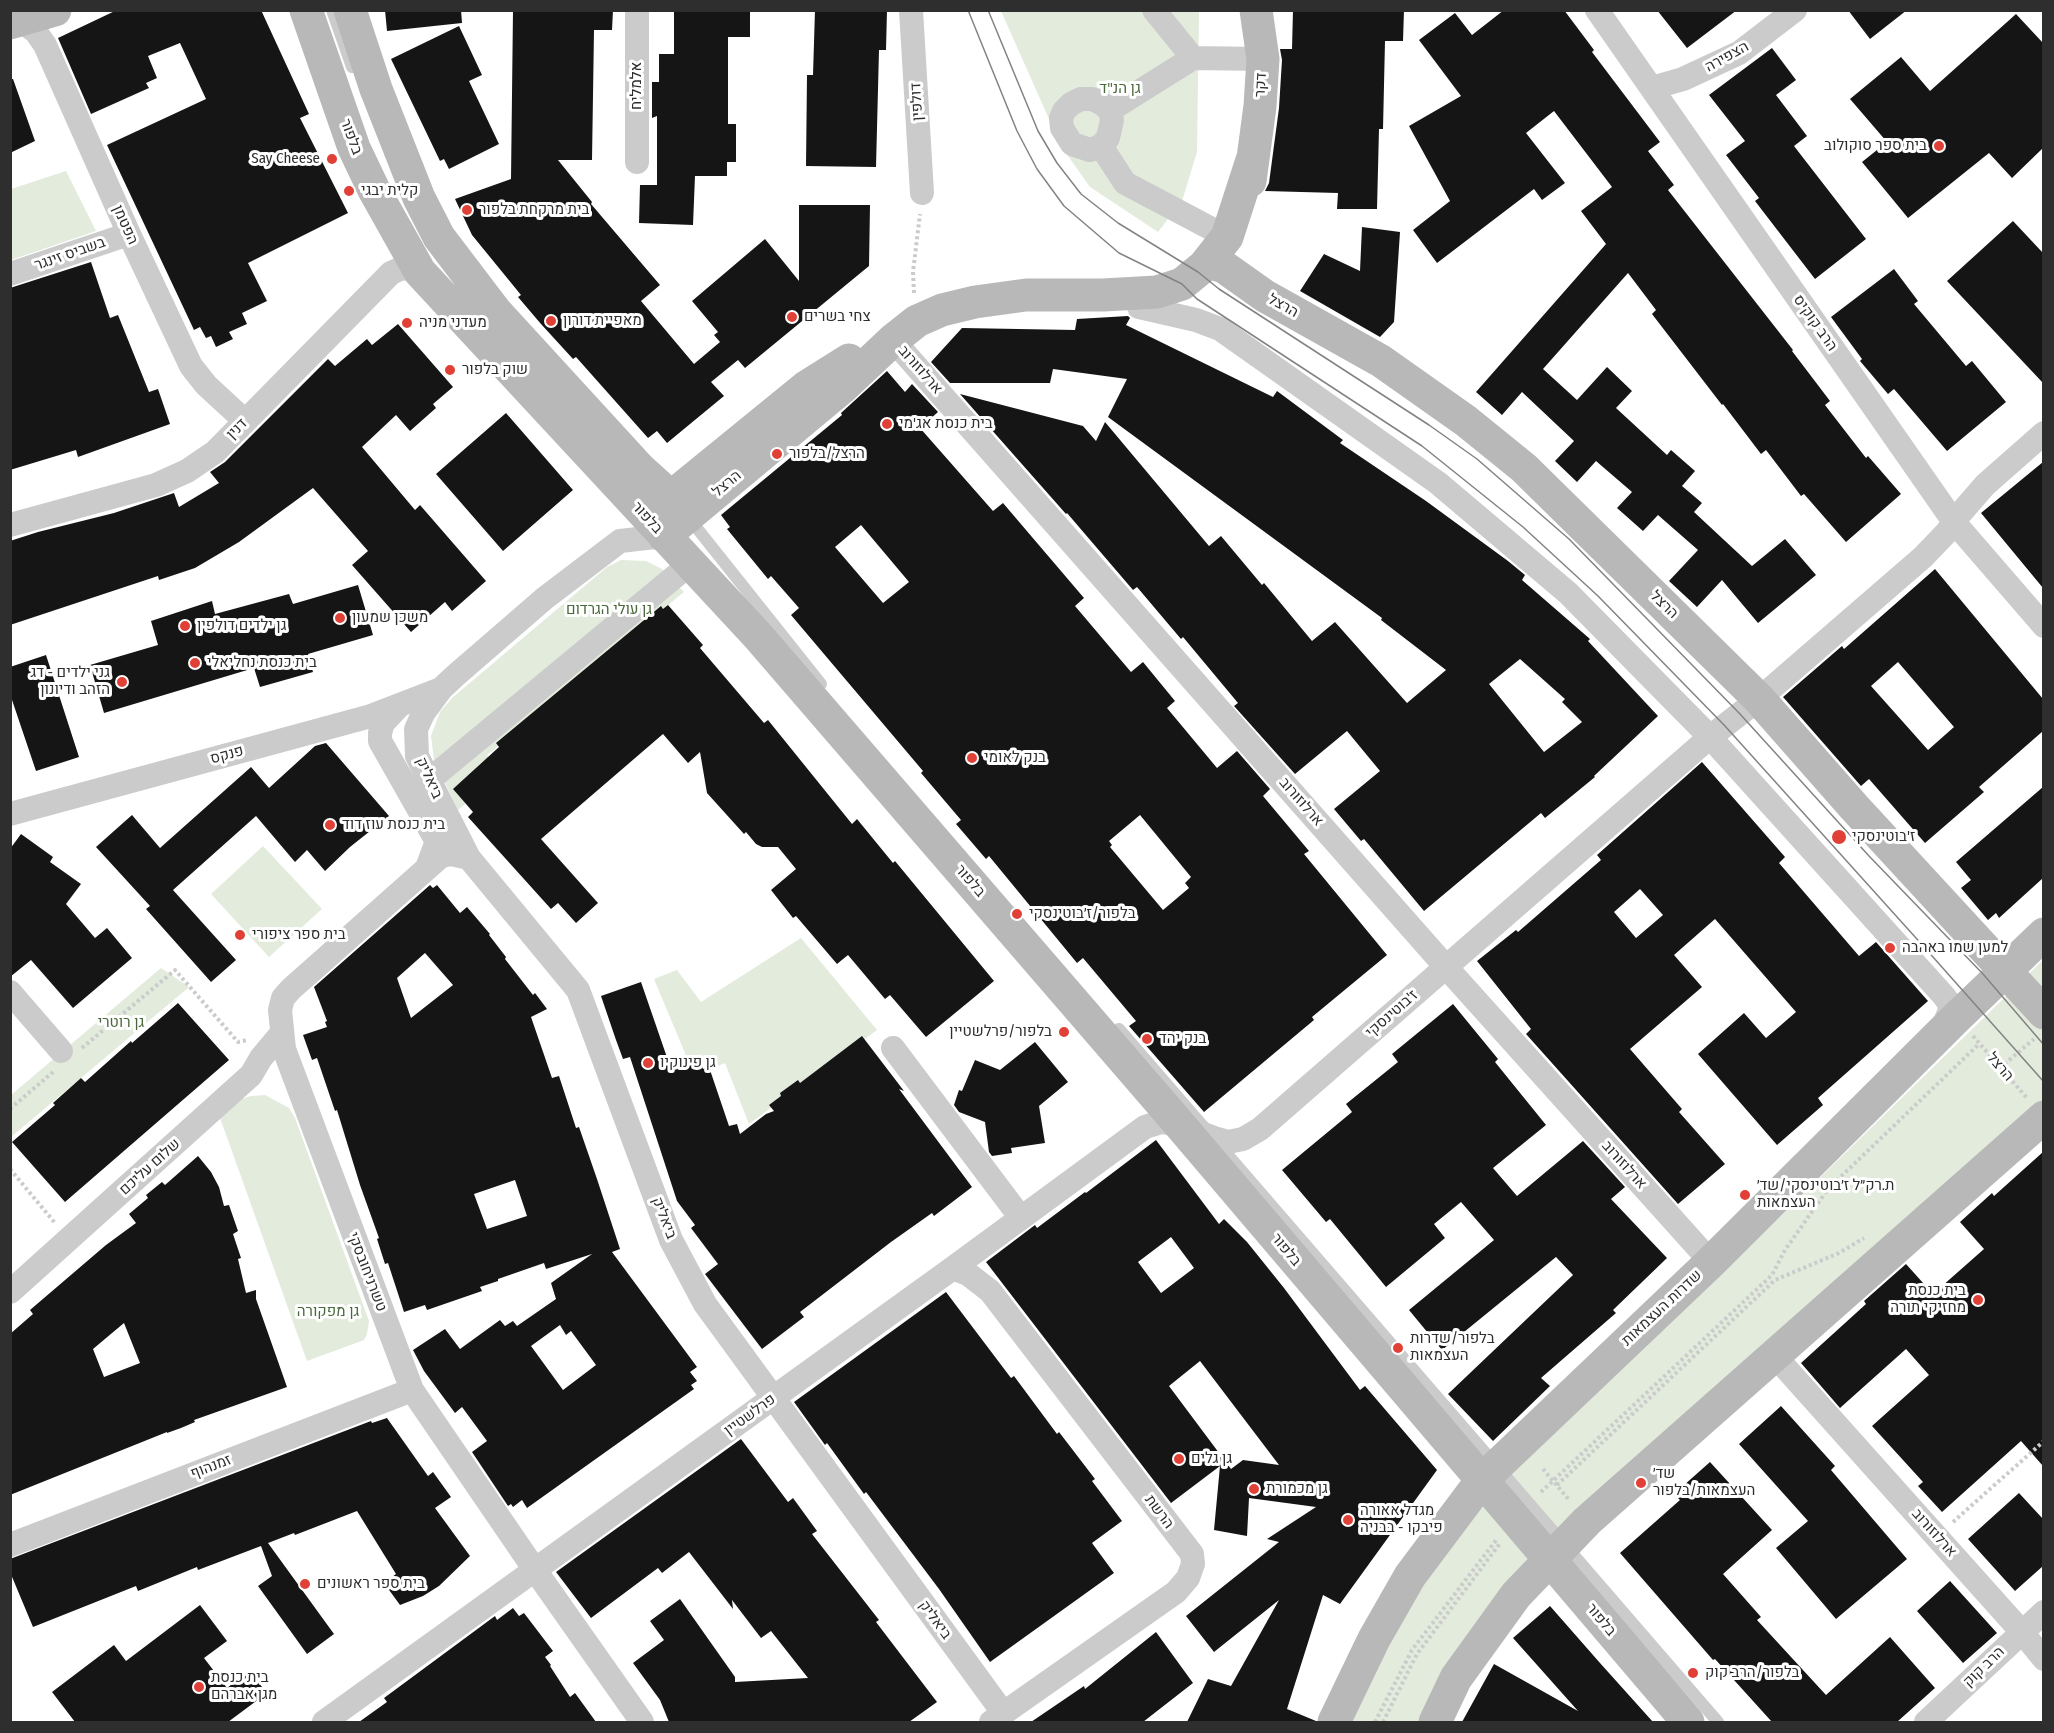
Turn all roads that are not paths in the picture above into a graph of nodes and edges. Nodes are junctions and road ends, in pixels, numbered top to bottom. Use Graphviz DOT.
graph roads {
  1 [pos="55,10"];
  2 [pos="306,10"];
  3 [pos="320,10"];
  4 [pos="332,10"];
  5 [pos="350,10"];
  6 [pos="637,10"];
  7 [pos="911,10"];
  8 [pos="1154,10"];
  9 [pos="1256,10"];
  10 [pos="1597,10"];
  11 [pos="1795,10"];
  12 [pos="15,22"];
  13 [pos="1193,58"];
  14 [pos="1263,59"];
  15 [pos="1652,88"];
  16 [pos="1110,110"];
  17 [pos="366,145"];
  18 [pos="1101,146"];
  19 [pos="1252,160"];
  20 [pos="637,162"];
  21 [pos="374,190"];
  22 [pos="922,193"];
  23 [pos="1249,201"];
  24 [pos="419,224"];
  25 [pos="129,234"];
  26 [pos="1218,256"];
  27 [pos="463,270"];
  28 [pos="420,272"];
  29 [pos="10,274"];
  30 [pos="1026,295"];
  31 [pos="1265,296"];
  32 [pos="1139,307"];
  33 [pos="905,330"];
  34 [pos="245,421"];
  35 [pos="2043,433"];
  36 [pos="708,467"];
  37 [pos="639,468"];
  38 [pos="667,517"];
  39 [pos="1954,522"];
  40 [pos="10,525"];
  41 [pos="690,564"];
  42 [pos="2043,626"];
  43 [pos="441,689"];
  44 [pos="828,693"];
  45 [pos="1760,699"];
  46 [pos="399,706"];
  47 [pos="1710,737"];
  48 [pos="429,781"];
  49 [pos="10,814"];
  50 [pos="469,858"];
  51 [pos="427,868"];
  52 [pos="2043,934"];
  53 [pos="1446,967"];
  54 [pos="2005,971"];
  55 [pos="10,992"];
  56 [pos="1113,1023"];
  57 [pos="2040,1025"];
  58 [pos="1948,1026"];
  59 [pos="281,1032"];
  60 [pos="894,1048"];
  61 [pos="66,1057"];
  62 [pos="2032,1109"];
  63 [pos="1180,1125"];
  64 [pos="1214,1138"];
  65 [pos="2029,1138"];
  66 [pos="1021,1218"];
  67 [pos="1711,1262"];
  68 [pos="953,1268"];
  69 [pos="10,1292"];
  70 [pos="1774,1355"];
  71 [pos="411,1390"];
  72 [pos="773,1398"];
  73 [pos="1489,1473"];
  74 [pos="10,1545"];
  75 [pos="1558,1553"];
  76 [pos="535,1570"];
  77 [pos="2043,1612"];
  78 [pos="2021,1631"];
  79 [pos="2043,1659"];
  80 [pos="997,1718"];
  81 [pos="324,1722"];
  82 [pos="642,1722"];
  83 [pos="1334,1722"];
  84 [pos="1435,1722"];
  85 [pos="1688,1722"];
  86 [pos="1718,1722"];
  87 [pos="1926,1722"];
  1 -- 12 [label="street"];
  2 -- 21 [label="street, בלפור"];
  3 -- 4 [label="lane"];
  5 -- 27 [label="street, בלפור"];
  6 -- 20 [label="street, אלמליח"];
  7 -- 22 [label="street, דולפין"];
  8 -- 13 [label="street"];
  9 -- 14 [label="street, דקר"];
  10 -- 15 [label="street, הרב קוקיס"];
  11 -- 15 [label="street, הצפירה"];
  12 -- 25 [label="street, הפטמן"];
  13 -- 14 [label="street"];
  13 -- 16 [label="street"];
  14 -- 19 [label="street, דקר"];
  15 -- 39 [label="street, הרב קוקיס"];
  16 -- 18 [label="street"];
  16 -- 18 [label="street"];
  17 -- 21 [label="lane"];
  18 -- 26 [label="street"];
  19 -- 23 [label="street, דקר"];
  19 -- 26 [label="street, דקר"];
  21 -- 28 [label="street, בלפור"];
  23 -- 26 [label="street, דקר"];
  23 -- 31 [label="street"];
  24 -- 27 [label="lane"];
  25 -- 29 [label="street, בשביס זינגר"];
  25 -- 34 [label="street, הפטמן"];
  26 -- 30 [label="street, הרצל"];
  26 -- 31 [label="street, הרצל"];
  26 -- 32 [label="street, הרצל"];
  27 -- 37 [label="street, בלפור"];
  28 -- 34 [label="street, דנין"];
  28 -- 38 [label="street, בלפור"];
  30 -- 32 [label="street, הרצל"];
  30 -- 33 [label="street, הרצל"];
  31 -- 45 [label="street, הרצל"];
  32 -- 47 [label="street, הרצל"];
  33 -- 36 [label="street, הרצל"];
  33 -- 38 [label="street, הרצל"];
  33 -- 53 [label="street, ארלוזורוב"];
  34 -- 40 [label="street, דנין"];
  35 -- 39 [label="street, ז'בוטינסקי"];
  36 -- 37 [label="street"];
  36 -- 38 [label="street, הרצל"];
  37 -- 38 [label="street, בלפור"];
  38 -- 41 [label="street, בלפור"];
  38 -- 43 [label="street, הרצל"];
  38 -- 44 [label="lane, בלפור"];
  39 -- 42 [label="street, הרב קוקיס"];
  39 -- 45 [label="street, ז'בוטינסקי"];
  41 -- 48 [label="street"];
  41 -- 63 [label="street, בלפור"];
  43 -- 46 [label="street, פנקס"];
  43 -- 48 [label="street, ביאליק"];
  45 -- 47 [label="street, ז'בוטינסקי"];
  45 -- 54 [label="street, הרצל"];
  46 -- 49 [label="street, פנקס"];
  46 -- 51 [label="street, ביאליק"];
  47 -- 53 [label="street, ז'בוטינסקי"];
  47 -- 58 [label="street, הרצל"];
  48 -- 50 [label="street, ביאליק"];
  50 -- 51 [label="street, טשרניחובסקי"];
  50 -- 72 [label="street, ביאליק"];
  51 -- 59 [label="street, טשרניחובסקי"];
  52 -- 54 [label="street, שדרות העצמאות"];
  53 -- 64 [label="street, ז'בוטינסקי"];
  53 -- 67 [label="street, ארלוזורוב"];
  54 -- 57 [label="street, הרצל"];
  54 -- 58 [label="street, שדרות העצמאות"];
  55 -- 61 [label="street"];
  56 -- 64 [label="lane, בלפור"];
  58 -- 67 [label="street, שדרות העצמאות"];
  59 -- 69 [label="street, שלום עליכם"];
  59 -- 71 [label="street, טשרניחובסקי"];
  60 -- 66 [label="street"];
  62 -- 65 [label="street"];
  63 -- 64 [label="street, ז'בוטינסקי"];
  63 -- 66 [label="street, פרלשטיין"];
  63 -- 73 [label="street, בלפור"];
  64 -- 73 [label="lane, בלפור"];
  65 -- 70 [label="street"];
  66 -- 68 [label="street, פרלשטיין"];
  67 -- 73 [label="street, שדרות העצמאות"];
  68 -- 72 [label="street, פרלשטיין"];
  68 -- 80 [label="street, הרשת"];
  70 -- 75 [label="street"];
  70 -- 78 [label="street, ארלוזורוב"];
  71 -- 74 [label="street, זמנהוף"];
  71 -- 76 [label="street, טשרניחובסקי"];
  72 -- 76 [label="street, פרלשטיין"];
  72 -- 80 [label="street, ביאליק"];
  73 -- 75 [label="street, בלפור"];
  73 -- 83 [label="street, שדרות העצמאות"];
  75 -- 84 [label="street"];
  75 -- 85 [label="street, בלפור"];
  75 -- 86 [label="lane, בלפור"];
  76 -- 81 [label="street, פרלשטיין"];
  76 -- 82 [label="street, טשרניחובסקי"];
  77 -- 78 [label="street, הרב קוק"];
  78 -- 79 [label="street, ארלוזורוב"];
  78 -- 87 [label="street, הרב קוק"];
}
